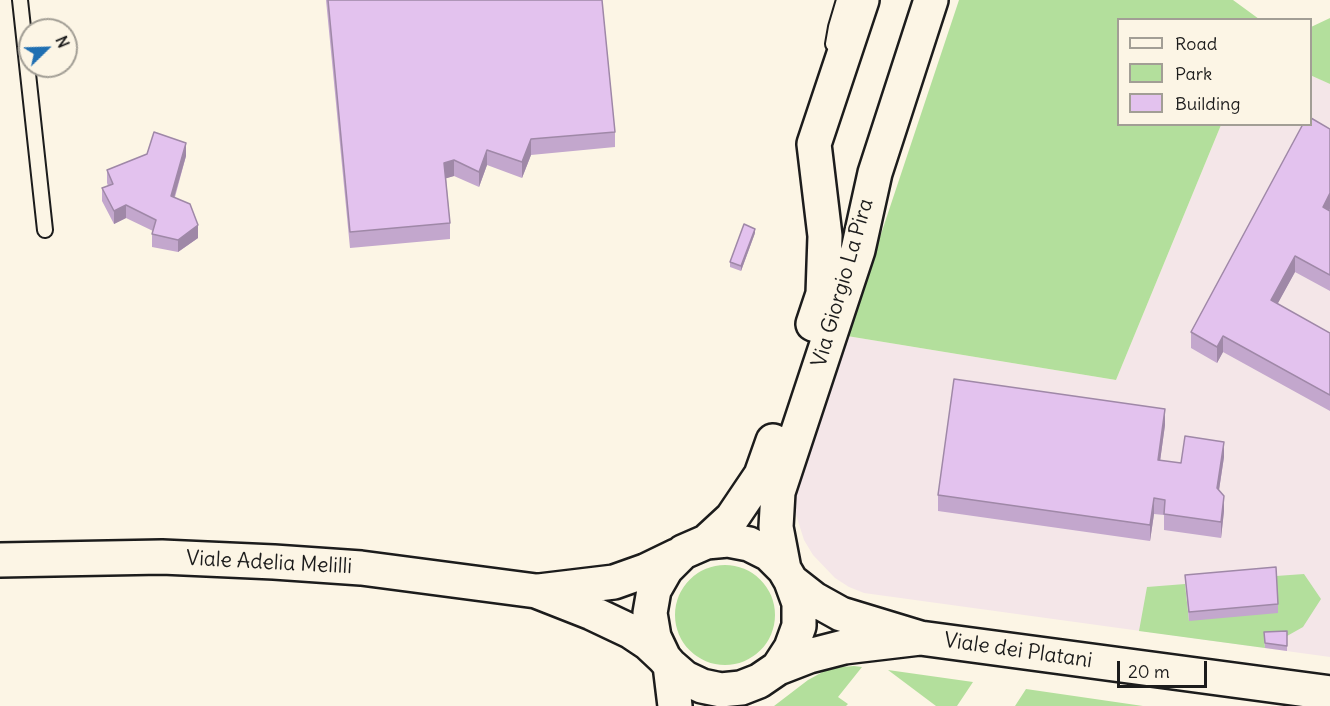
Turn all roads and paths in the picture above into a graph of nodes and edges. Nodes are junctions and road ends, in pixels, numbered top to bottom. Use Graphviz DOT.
graph roads {
  1 [pos="20,0"];
  2 [pos="844,0"];
  3 [pos="862,0"];
  4 [pos="931,0"];
  5 [pos="821,118"];
  6 [pos="45,230"];
  7 [pos="695,547"];
  8 [pos="0,560"];
  9 [pos="788,575"];
  10 [pos="536,591"];
  11 [pos="920,638"];
  12 [pos="667,662"];
  13 [pos="768,675"];
  14 [pos="1330,693"];
  15 [pos="675,706"];
  16 [pos="724,706"];
  1 -- 6 [label="lane"];
  2 -- 5 [label="lane"];
  3 -- 5 [label="main road, Via Giorgio La Pira"];
  4 -- 9 [label="main road, Via Giorgio La Pira"];
  5 -- 7 [label="main road, Via Giorgio La Pira"];
  7 -- 9 [label="main road"];
  7 -- 10 [label="main road"];
  7 -- 12 [label="main road"];
  8 -- 10 [label="main road, Viale Adelia Melilli"];
  9 -- 11 [label="main road"];
  9 -- 13 [label="main road"];
  10 -- 12 [label="main road"];
  11 -- 13 [label="main road"];
  11 -- 14 [label="main road, Viale dei Platani"];
  12 -- 13 [label="main road"];
  12 -- 15 [label="main road"];
  13 -- 16 [label="main road"];
}
